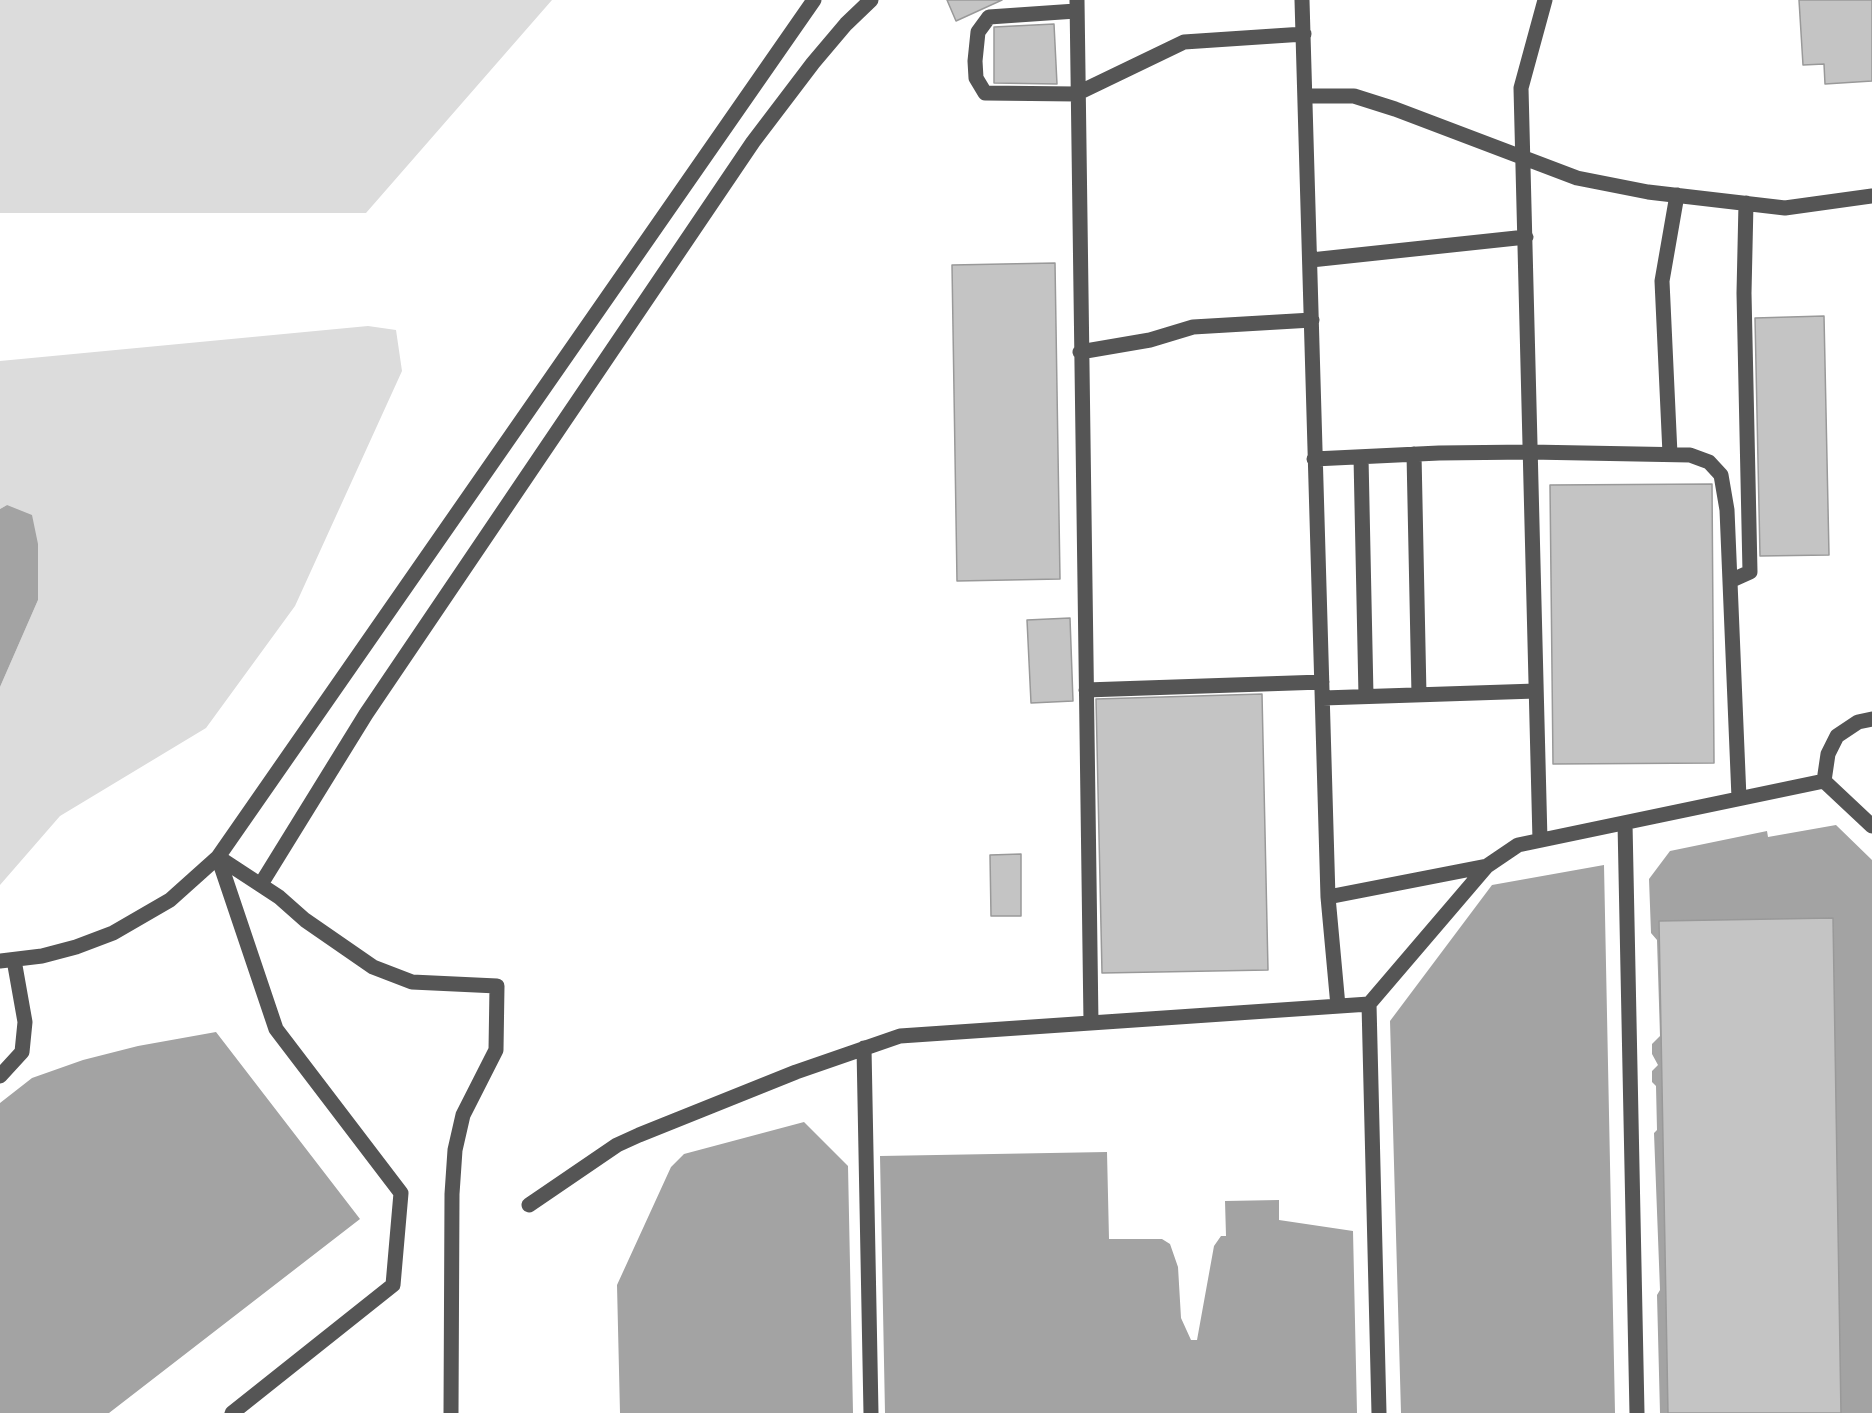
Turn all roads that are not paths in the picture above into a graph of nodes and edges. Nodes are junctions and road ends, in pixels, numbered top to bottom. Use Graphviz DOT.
graph roads {
  1 [pos="814,0"];
  2 [pos="871,0"];
  3 [pos="1302,0"];
  4 [pos="1545,0"];
  5 [pos="1076,5"];
  6 [pos="1304,34"];
  7 [pos="1076,94"];
  8 [pos="1306,96"];
  9 [pos="1523,159"];
  10 [pos="1677,195"];
  11 [pos="1872,196"];
  12 [pos="1746,203"];
  13 [pos="1526,237"];
  14 [pos="1311,260"];
  15 [pos="1312,320"];
  16 [pos="1080,352"];
  17 [pos="1530,452"];
  18 [pos="1414,454"];
  19 [pos="1670,454"];
  20 [pos="1361,457"];
  21 [pos="1314,459"];
  22 [pos="1730,581"];
  23 [pos="1086,690"];
  24 [pos="1322,690"];
  25 [pos="1536,691"];
  26 [pos="1419,695"];
  27 [pos="1366,696"];
  28 [pos="1872,719"];
  29 [pos="1824,781"];
  30 [pos="1739,798"];
  31 [pos="1625,823"];
  32 [pos="1872,826"];
  33 [pos="1540,840"];
  34 [pos="218,857"];
  35 [pos="1487,866"];
  36 [pos="261,884"];
  37 [pos="1328,897"];
  38 [pos="7,961"];
  39 [pos="1370,1004"];
  40 [pos="1338,1006"];
  41 [pos="1091,1022"];
  42 [pos="864,1048"];
  43 [pos="0,1076"];
  44 [pos="529,1205"];
  45 [pos="232,1413"];
  46 [pos="451,1413"];
  47 [pos="871,1413"];
  48 [pos="1379,1413"];
  49 [pos="1637,1413"];
  1 -- 34 [label="street"];
  2 -- 36 [label="street"];
  3 -- 6 [label="street"];
  4 -- 9 [label="street"];
  5 -- 7 [label="street"];
  5 -- 7 [label="street"];
  6 -- 7 [label="street"];
  6 -- 8 [label="street"];
  7 -- 16 [label="street"];
  8 -- 9 [label="street"];
  8 -- 14 [label="street"];
  9 -- 10 [label="street"];
  9 -- 13 [label="street"];
  10 -- 12 [label="street"];
  10 -- 19 [label="street"];
  11 -- 12 [label="street"];
  12 -- 22 [label="street"];
  13 -- 14 [label="street"];
  13 -- 17 [label="street"];
  14 -- 15 [label="street"];
  15 -- 16 [label="street"];
  15 -- 21 [label="street"];
  16 -- 23 [label="street"];
  17 -- 18 [label="street"];
  17 -- 19 [label="street"];
  17 -- 25 [label="street"];
  18 -- 20 [label="street"];
  18 -- 26 [label="street"];
  19 -- 22 [label="street"];
  20 -- 21 [label="street"];
  20 -- 27 [label="street"];
  21 -- 24 [label="street"];
  22 -- 30 [label="street"];
  23 -- 24 [label="street"];
  23 -- 41 [label="street"];
  24 -- 27 [label="street"];
  24 -- 37 [label="street"];
  25 -- 26 [label="street"];
  25 -- 33 [label="street"];
  26 -- 27 [label="street"];
  28 -- 29 [label="street"];
  29 -- 30 [label="street"];
  29 -- 32 [label="street"];
  30 -- 31 [label="street"];
  31 -- 33 [label="street"];
  31 -- 49 [label="street"];
  33 -- 35 [label="street"];
  34 -- 36 [label="street"];
  34 -- 38 [label="street"];
  34 -- 45 [label="street"];
  35 -- 37 [label="street"];
  35 -- 39 [label="street"];
  36 -- 46 [label="street"];
  37 -- 40 [label="street"];
  38 -- 43 [label="street"];
  39 -- 40 [label="street"];
  39 -- 48 [label="street"];
  40 -- 41 [label="street"];
  41 -- 42 [label="street"];
  42 -- 44 [label="street"];
  42 -- 47 [label="street"];
}
